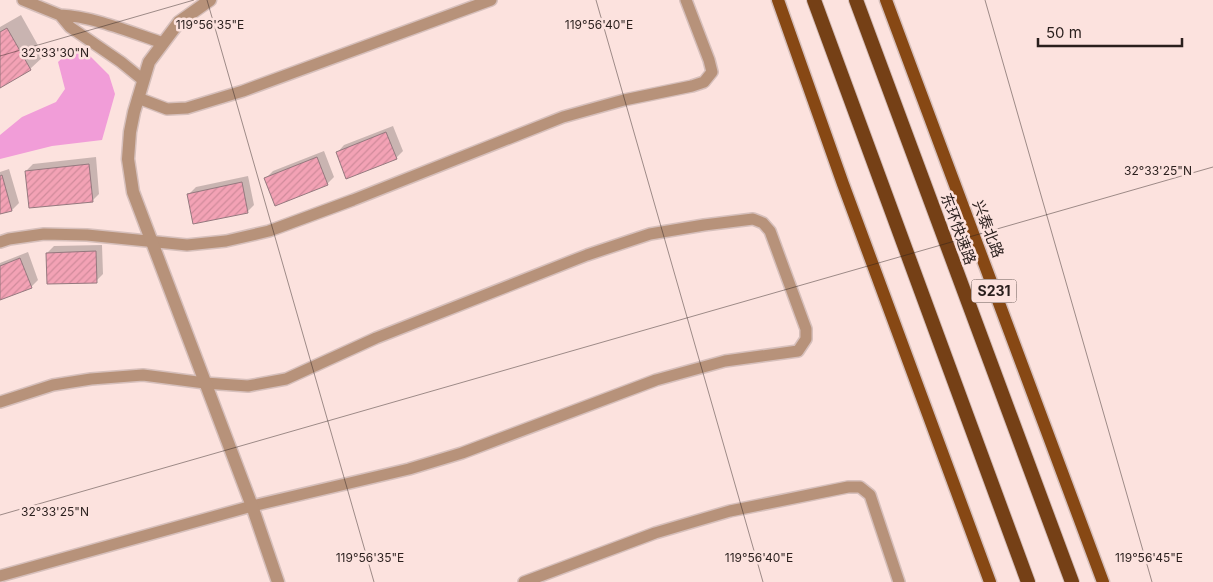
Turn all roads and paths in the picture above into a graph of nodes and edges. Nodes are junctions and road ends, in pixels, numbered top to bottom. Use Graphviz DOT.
graph roads {
  1 [pos="23,0"];
  2 [pos="210,0"];
  3 [pos="491,0"];
  4 [pos="686,0"];
  5 [pos="778,0"];
  6 [pos="814,0"];
  7 [pos="856,0"];
  8 [pos="886,0"];
  9 [pos="60,15"];
  10 [pos="163,43"];
  11 [pos="143,80"];
  12 [pos="138,98"];
  13 [pos="0,242"];
  14 [pos="152,242"];
  15 [pos="205,382"];
  16 [pos="0,402"];
  17 [pos="252,506"];
  18 [pos="0,576"];
  19 [pos="278,582"];
  20 [pos="524,582"];
  21 [pos="899,582"];
  22 [pos="990,582"];
  23 [pos="1028,582"];
  24 [pos="1072,582"];
  25 [pos="1103,582"];
  1 -- 9 [label="lane"];
  2 -- 10 [label="street"];
  3 -- 12 [label="lane"];
  4 -- 14 [label="lane"];
  5 -- 22 [label="main road"];
  6 -- 23 [label="highway"];
  7 -- 24 [label="highway, 东环快速路"];
  8 -- 25 [label="main road, 兴泰北路 / S231"];
  9 -- 10 [label="lane"];
  9 -- 11 [label="lane"];
  10 -- 11 [label="street"];
  11 -- 12 [label="street"];
  12 -- 14 [label="street"];
  13 -- 14 [label="lane"];
  14 -- 15 [label="street"];
  15 -- 16 [label="lane"];
  15 -- 17 [label="street"];
  15 -- 17 [label="lane"];
  17 -- 18 [label="lane"];
  17 -- 19 [label="street"];
  20 -- 21 [label="lane"];
}
